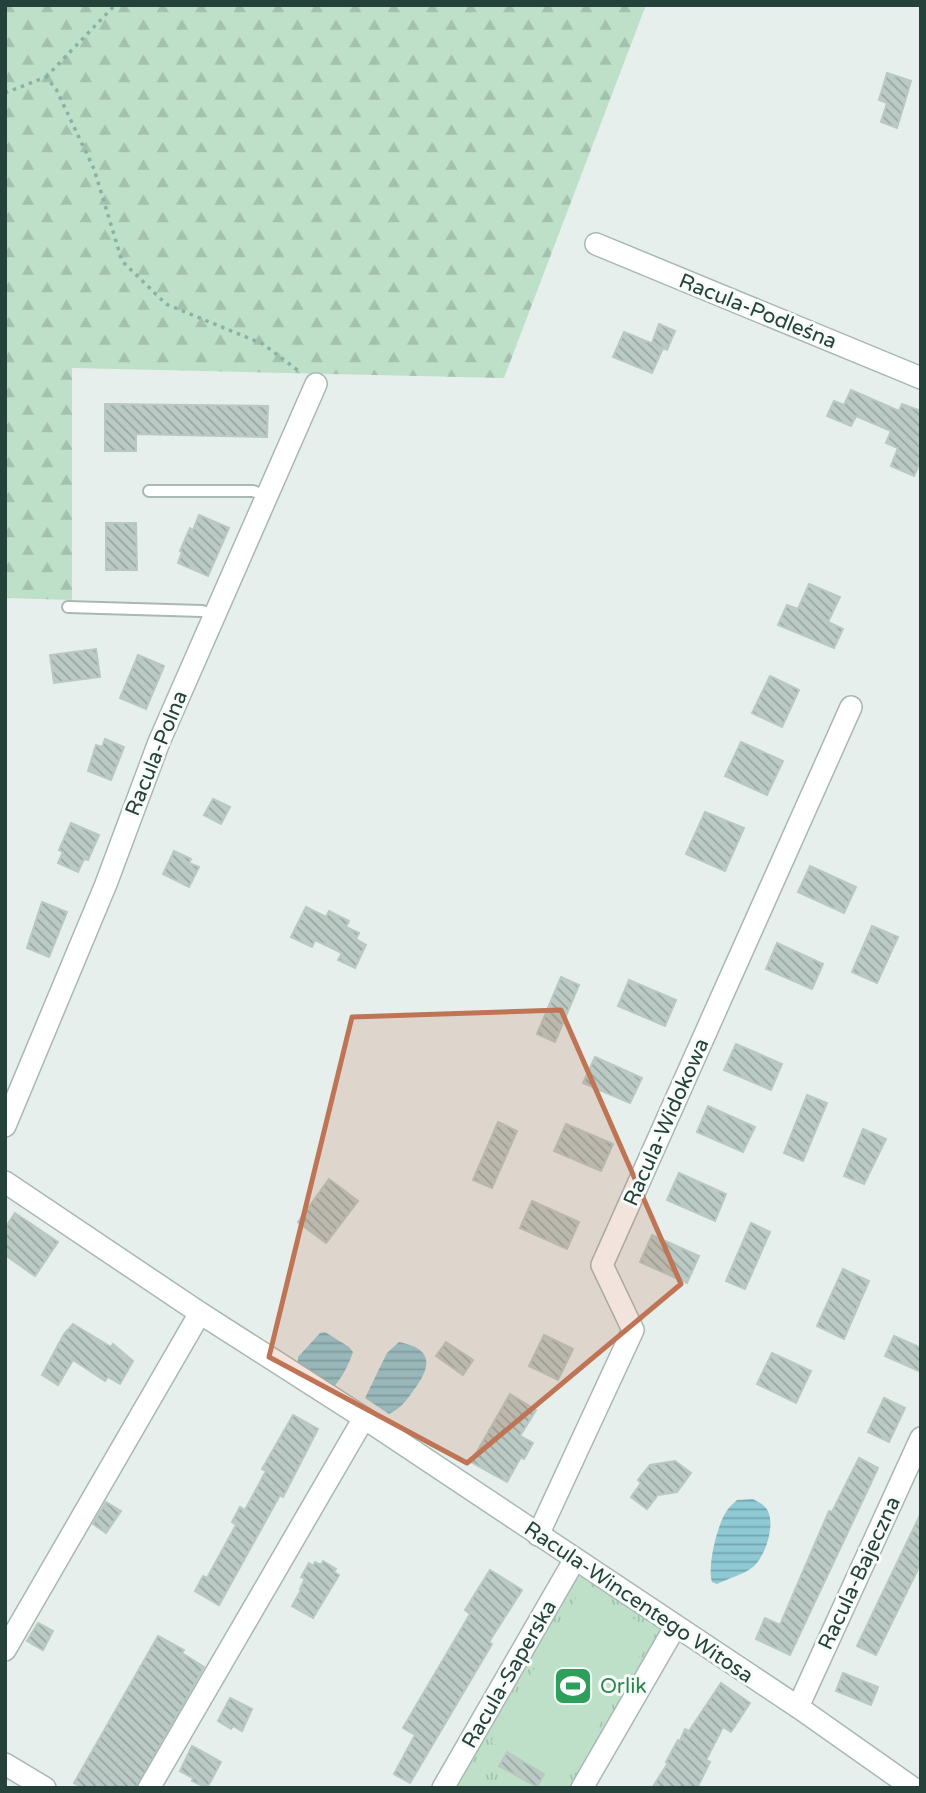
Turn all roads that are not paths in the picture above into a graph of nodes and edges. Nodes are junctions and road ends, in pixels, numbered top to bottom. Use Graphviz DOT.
graph roads {
  1 [pos="596,244"];
  2 [pos="921,378"];
  3 [pos="316,384"];
  4 [pos="149,491"];
  5 [pos="266,496"];
  6 [pos="68,607"];
  7 [pos="214,614"];
  8 [pos="851,707"];
  9 [pos="5,1126"];
  10 [pos="5,1182"];
  11 [pos="200,1313"];
  12 [pos="364,1418"];
  13 [pos="921,1438"];
  14 [pos="538,1535"];
  15 [pos="575,1559"];
  16 [pos="675,1628"];
  17 [pos="5,1650"];
  18 [pos="798,1707"];
  19 [pos="5,1764"];
  20 [pos="45,1788"];
  21 [pos="149,1788"];
  22 [pos="443,1788"];
  23 [pos="582,1788"];
  24 [pos="913,1788"];
  1 -- 2 [label="street, Racula-Podleśna"];
  3 -- 5 [label="street, Racula-Polna"];
  4 -- 5 [label="lane"];
  5 -- 7 [label="street, Racula-Polna"];
  6 -- 7 [label="lane"];
  7 -- 9 [label="street, Racula-Polna"];
  8 -- 14 [label="street, Racula-Widokowa"];
  10 -- 11 [label="street, Racula-Wincentego Witosa"];
  11 -- 12 [label="street, Racula-Wincentego Witosa"];
  11 -- 17 [label="street"];
  12 -- 14 [label="street, Racula-Wincentego Witosa"];
  12 -- 21 [label="street"];
  13 -- 18 [label="street, Racula-Bajeczna"];
  14 -- 15 [label="street, Racula-Wincentego Witosa"];
  15 -- 16 [label="street, Racula-Wincentego Witosa"];
  15 -- 22 [label="street, Racula-Saperska"];
  16 -- 18 [label="street, Racula-Wincentego Witosa"];
  16 -- 23 [label="street"];
  18 -- 24 [label="street, Racula-Wincentego Witosa"];
  19 -- 20 [label="street"];
}
